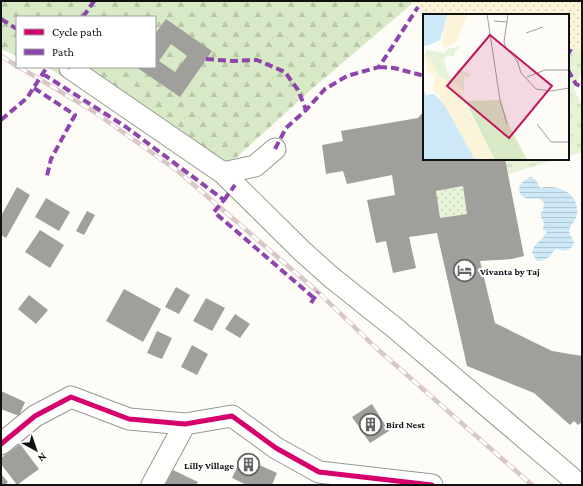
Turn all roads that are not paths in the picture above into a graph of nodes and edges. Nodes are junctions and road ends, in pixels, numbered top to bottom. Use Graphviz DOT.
graph roads {
  1 [pos="70,68"];
  2 [pos="275,150"];
  3 [pos="223,173"];
  4 [pos="185,424"];
  5 [pos="1,444"];
  6 [pos="152,485"];
  7 [pos="432,485"];
  8 [pos="580,485"];
  1 -- 3 [label="street"];
  2 -- 3 [label="street"];
  3 -- 8 [label="street"];
  4 -- 5 [label="street"];
  4 -- 6 [label="street"];
  4 -- 7 [label="street"];
}
